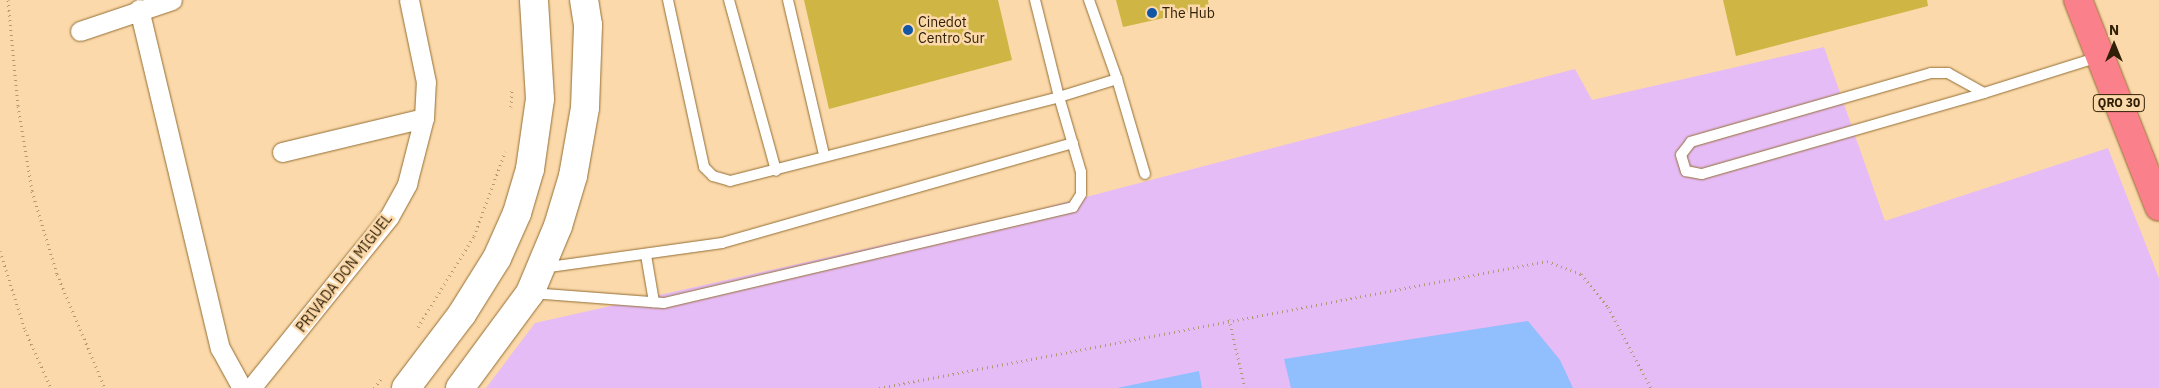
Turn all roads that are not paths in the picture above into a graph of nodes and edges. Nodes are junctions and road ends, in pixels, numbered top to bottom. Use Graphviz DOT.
graph roads {
  1 [pos="172,0"];
  2 [pos="409,0"];
  3 [pos="534,0"];
  4 [pos="668,0"];
  5 [pos="729,0"];
  6 [pos="788,0"];
  7 [pos="1035,0"];
  8 [pos="1089,0"];
  9 [pos="2078,0"];
  10 [pos="589,8"];
  11 [pos="139,10"];
  12 [pos="80,31"];
  13 [pos="2102,56"];
  14 [pos="1117,79"];
  15 [pos="1984,93"];
  16 [pos="1058,97"];
  17 [pos="424,118"];
  18 [pos="1073,144"];
  19 [pos="282,152"];
  20 [pos="824,155"];
  21 [pos="776,170"];
  22 [pos="1145,174"];
  23 [pos="2159,207"];
  24 [pos="646,255"];
  25 [pos="536,281"];
  26 [pos="654,302"];
  27 [pos="396,380"];
  28 [pos="242,388"];
  29 [pos="251,388"];
  30 [pos="460,388"];
  1 -- 11 [label="street"];
  2 -- 17 [label="street, PRIVADA DON MIGUEL"];
  3 -- 27 [label="street"];
  4 -- 21 [label="lane"];
  5 -- 21 [label="lane"];
  6 -- 20 [label="lane"];
  7 -- 16 [label="lane"];
  8 -- 14 [label="lane"];
  9 -- 13 [label="highway, QRO 30"];
  10 -- 25 [label="street"];
  11 -- 12 [label="street"];
  11 -- 28 [label="street"];
  13 -- 15 [label="lane"];
  13 -- 23 [label="highway, QRO 30"];
  14 -- 16 [label="lane"];
  14 -- 22 [label="lane"];
  15 -- 15 [label="lane"];
  16 -- 18 [label="lane"];
  16 -- 20 [label="lane"];
  17 -- 19 [label="street"];
  17 -- 29 [label="street, PRIVADA DON MIGUEL"];
  18 -- 24 [label="lane"];
  18 -- 26 [label="lane"];
  20 -- 21 [label="lane"];
  24 -- 25 [label="lane"];
  24 -- 26 [label="lane"];
  25 -- 26 [label="lane"];
  25 -- 30 [label="street"];
}
